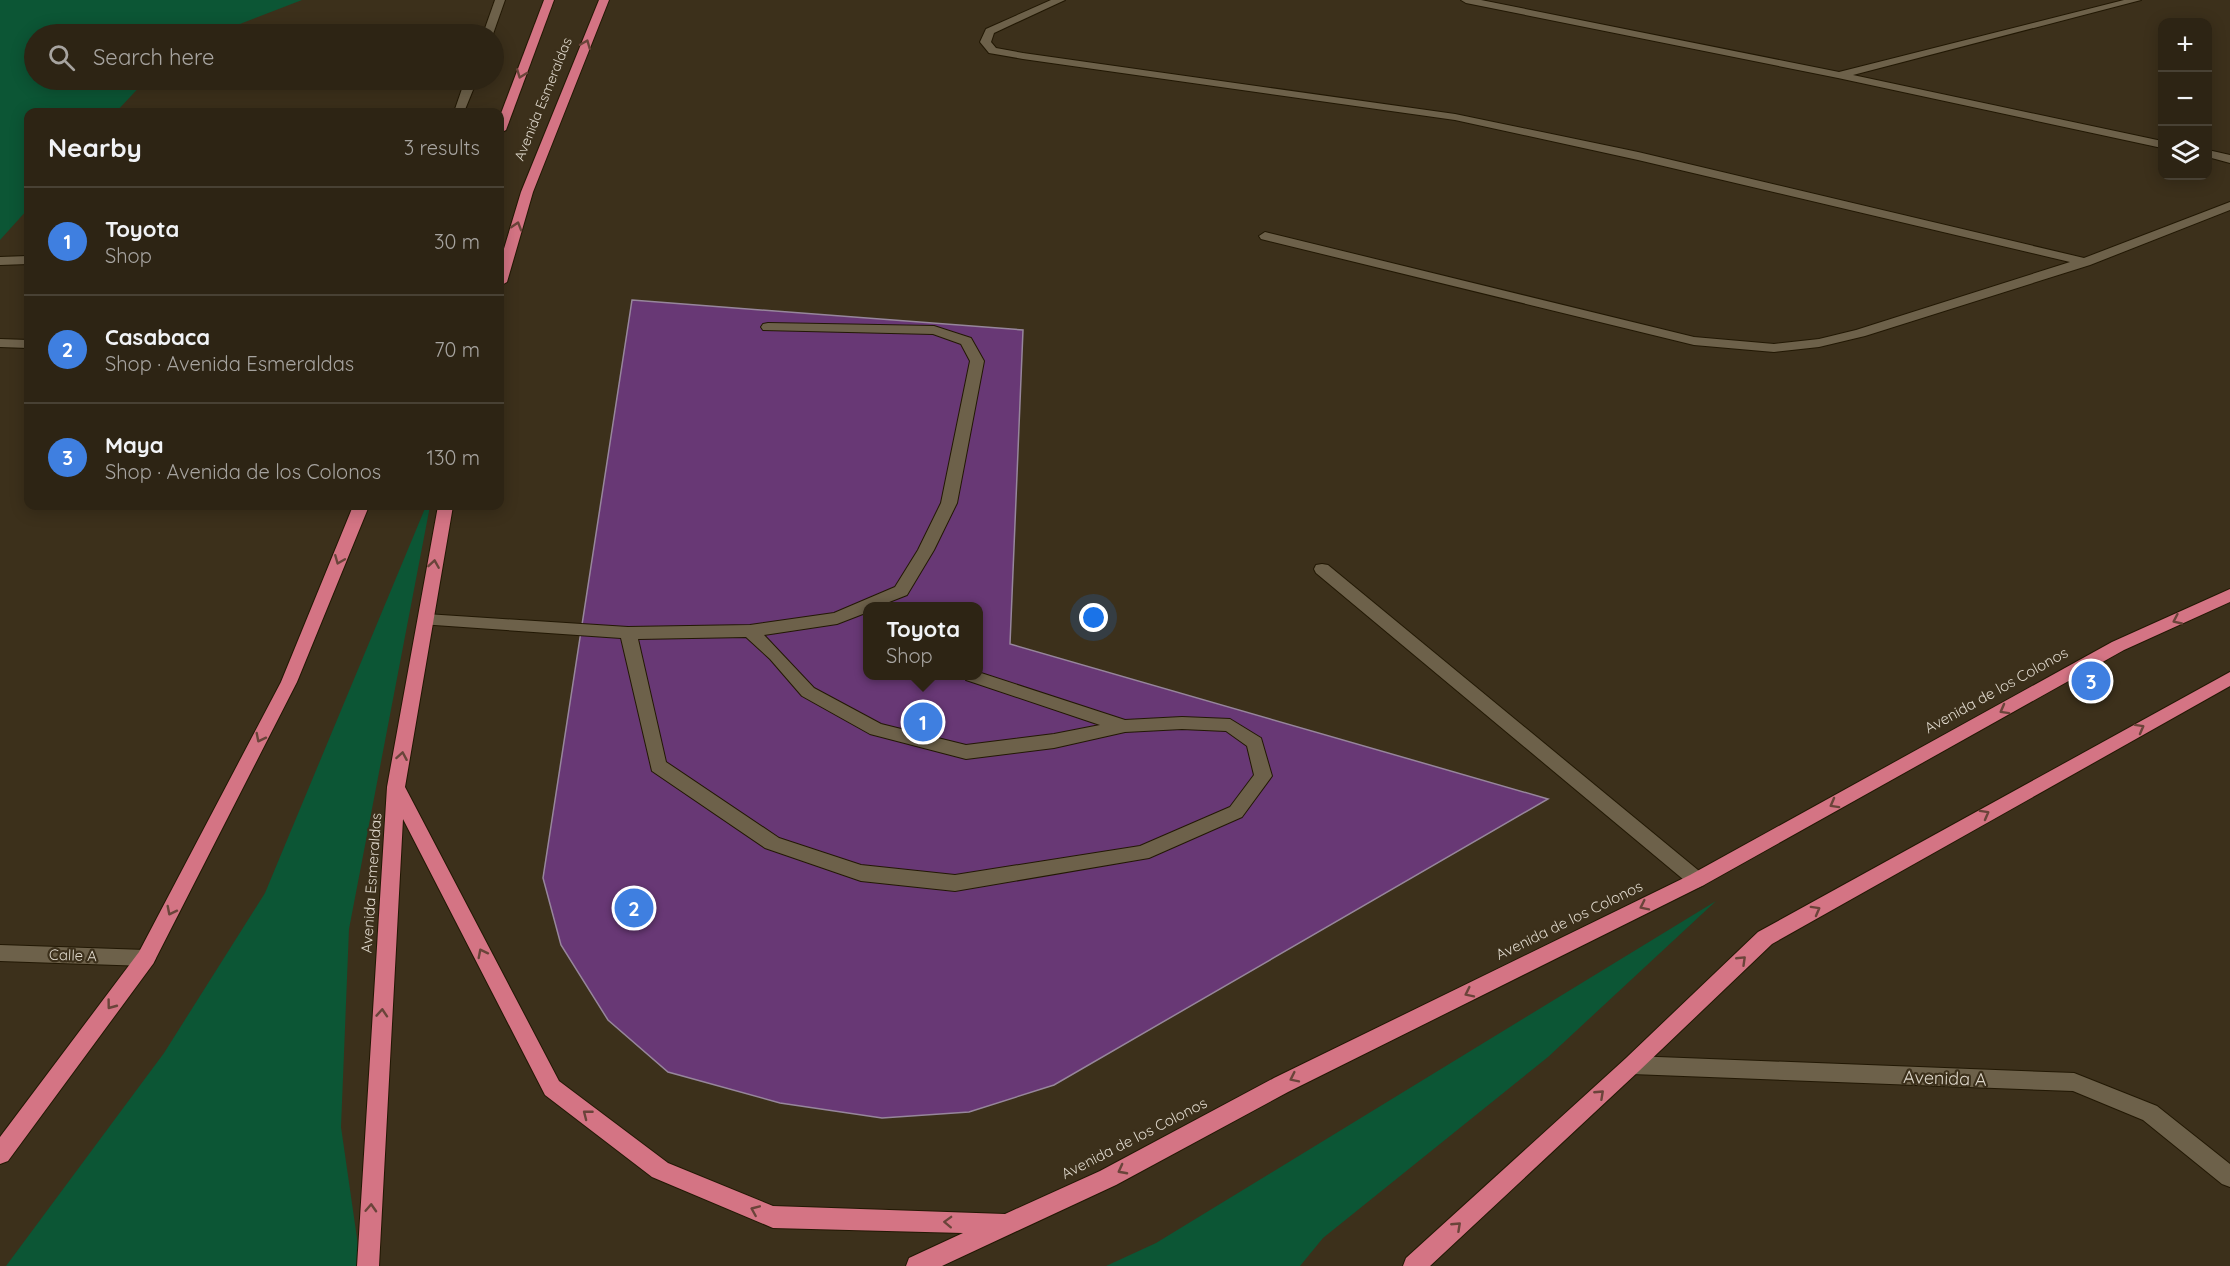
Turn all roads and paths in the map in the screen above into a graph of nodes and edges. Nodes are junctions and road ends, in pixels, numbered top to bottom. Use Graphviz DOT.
graph roads {
  1 [pos="500,0"];
  2 [pos="549,0"];
  3 [pos="604,0"];
  4 [pos="1060,0"];
  5 [pos="1466,0"];
  6 [pos="1508,0"];
  7 [pos="2136,0"];
  8 [pos="1489,4"];
  9 [pos="492,24"];
  10 [pos="1839,75"];
  11 [pos="467,90"];
  12 [pos="460,108"];
  13 [pos="504,119"];
  14 [pos="2158,144"];
  15 [pos="2212,155"];
  16 [pos="2230,159"];
  17 [pos="2230,206"];
  18 [pos="1265,236"];
  19 [pos="24,260"];
  20 [pos="0,261"];
  21 [pos="2085,262"];
  22 [pos="504,269"];
  23 [pos="768,327"];
  24 [pos="0,343"];
  25 [pos="24,344"];
  26 [pos="359,510"];
  27 [pos="444,510"];
  28 [pos="1322,569"];
  29 [pos="2230,595"];
  30 [pos="878,602"];
  31 [pos="863,608"];
  32 [pos="426,621"];
  33 [pos="750,631"];
  34 [pos="628,633"];
  35 [pos="2230,678"];
  36 [pos="983,679"];
  37 [pos="1125,726"];
  38 [pos="396,787"];
  39 [pos="1696,880"];
  40 [pos="0,953"];
  41 [pos="146,958"];
  42 [pos="1632,1065"];
  43 [pos="7,1141"];
  44 [pos="0,1154"];
  45 [pos="2230,1177"];
  46 [pos="1007,1224"];
  47 [pos="368,1266"];
  48 [pos="917,1266"];
  49 [pos="1414,1266"];
  1 -- 9 [label="street"];
  2 -- 13 [label="highway, Avenida Esmeraldas, one-way"];
  22 -- 3 [label="highway, Avenida Esmeraldas, one-way"];
  4 -- 21 [label="street"];
  5 -- 8 [label="street"];
  6 -- 8 [label="street"];
  7 -- 10 [label="street"];
  8 -- 10 [label="street"];
  10 -- 14 [label="street"];
  11 -- 12 [label="street"];
  15 -- 16 [label="street"];
  17 -- 21 [label="street"];
  18 -- 21 [label="street"];
  19 -- 20 [label="street"];
  23 -- 30 [label="street"];
  24 -- 25 [label="street"];
  26 -- 41 [label="highway, one-way"];
  32 -- 27 [label="highway, Avenida Esmeraldas, one-way"];
  28 -- 39 [label="street"];
  29 -- 39 [label="highway, Avenida de los Colonos, one-way"];
  31 -- 33 [label="street"];
  32 -- 34 [label="street"];
  38 -- 32 [label="highway, Avenida Esmeraldas, one-way"];
  33 -- 34 [label="street"];
  33 -- 37 [label="street"];
  34 -- 37 [label="street"];
  42 -- 35 [label="highway, one-way"];
  36 -- 37 [label="street"];
  46 -- 38 [label="highway, one-way"];
  47 -- 38 [label="highway, Avenida Esmeraldas, one-way"];
  39 -- 46 [label="highway, Avenida de los Colonos, one-way"];
  40 -- 41 [label="street, Calle A"];
  41 -- 43 [label="highway, one-way"];
  42 -- 45 [label="street, Avenida A"];
  49 -- 42 [label="highway, one-way"];
  43 -- 44 [label="highway"];
  46 -- 48 [label="highway, Avenida de los Colonos"];
}
